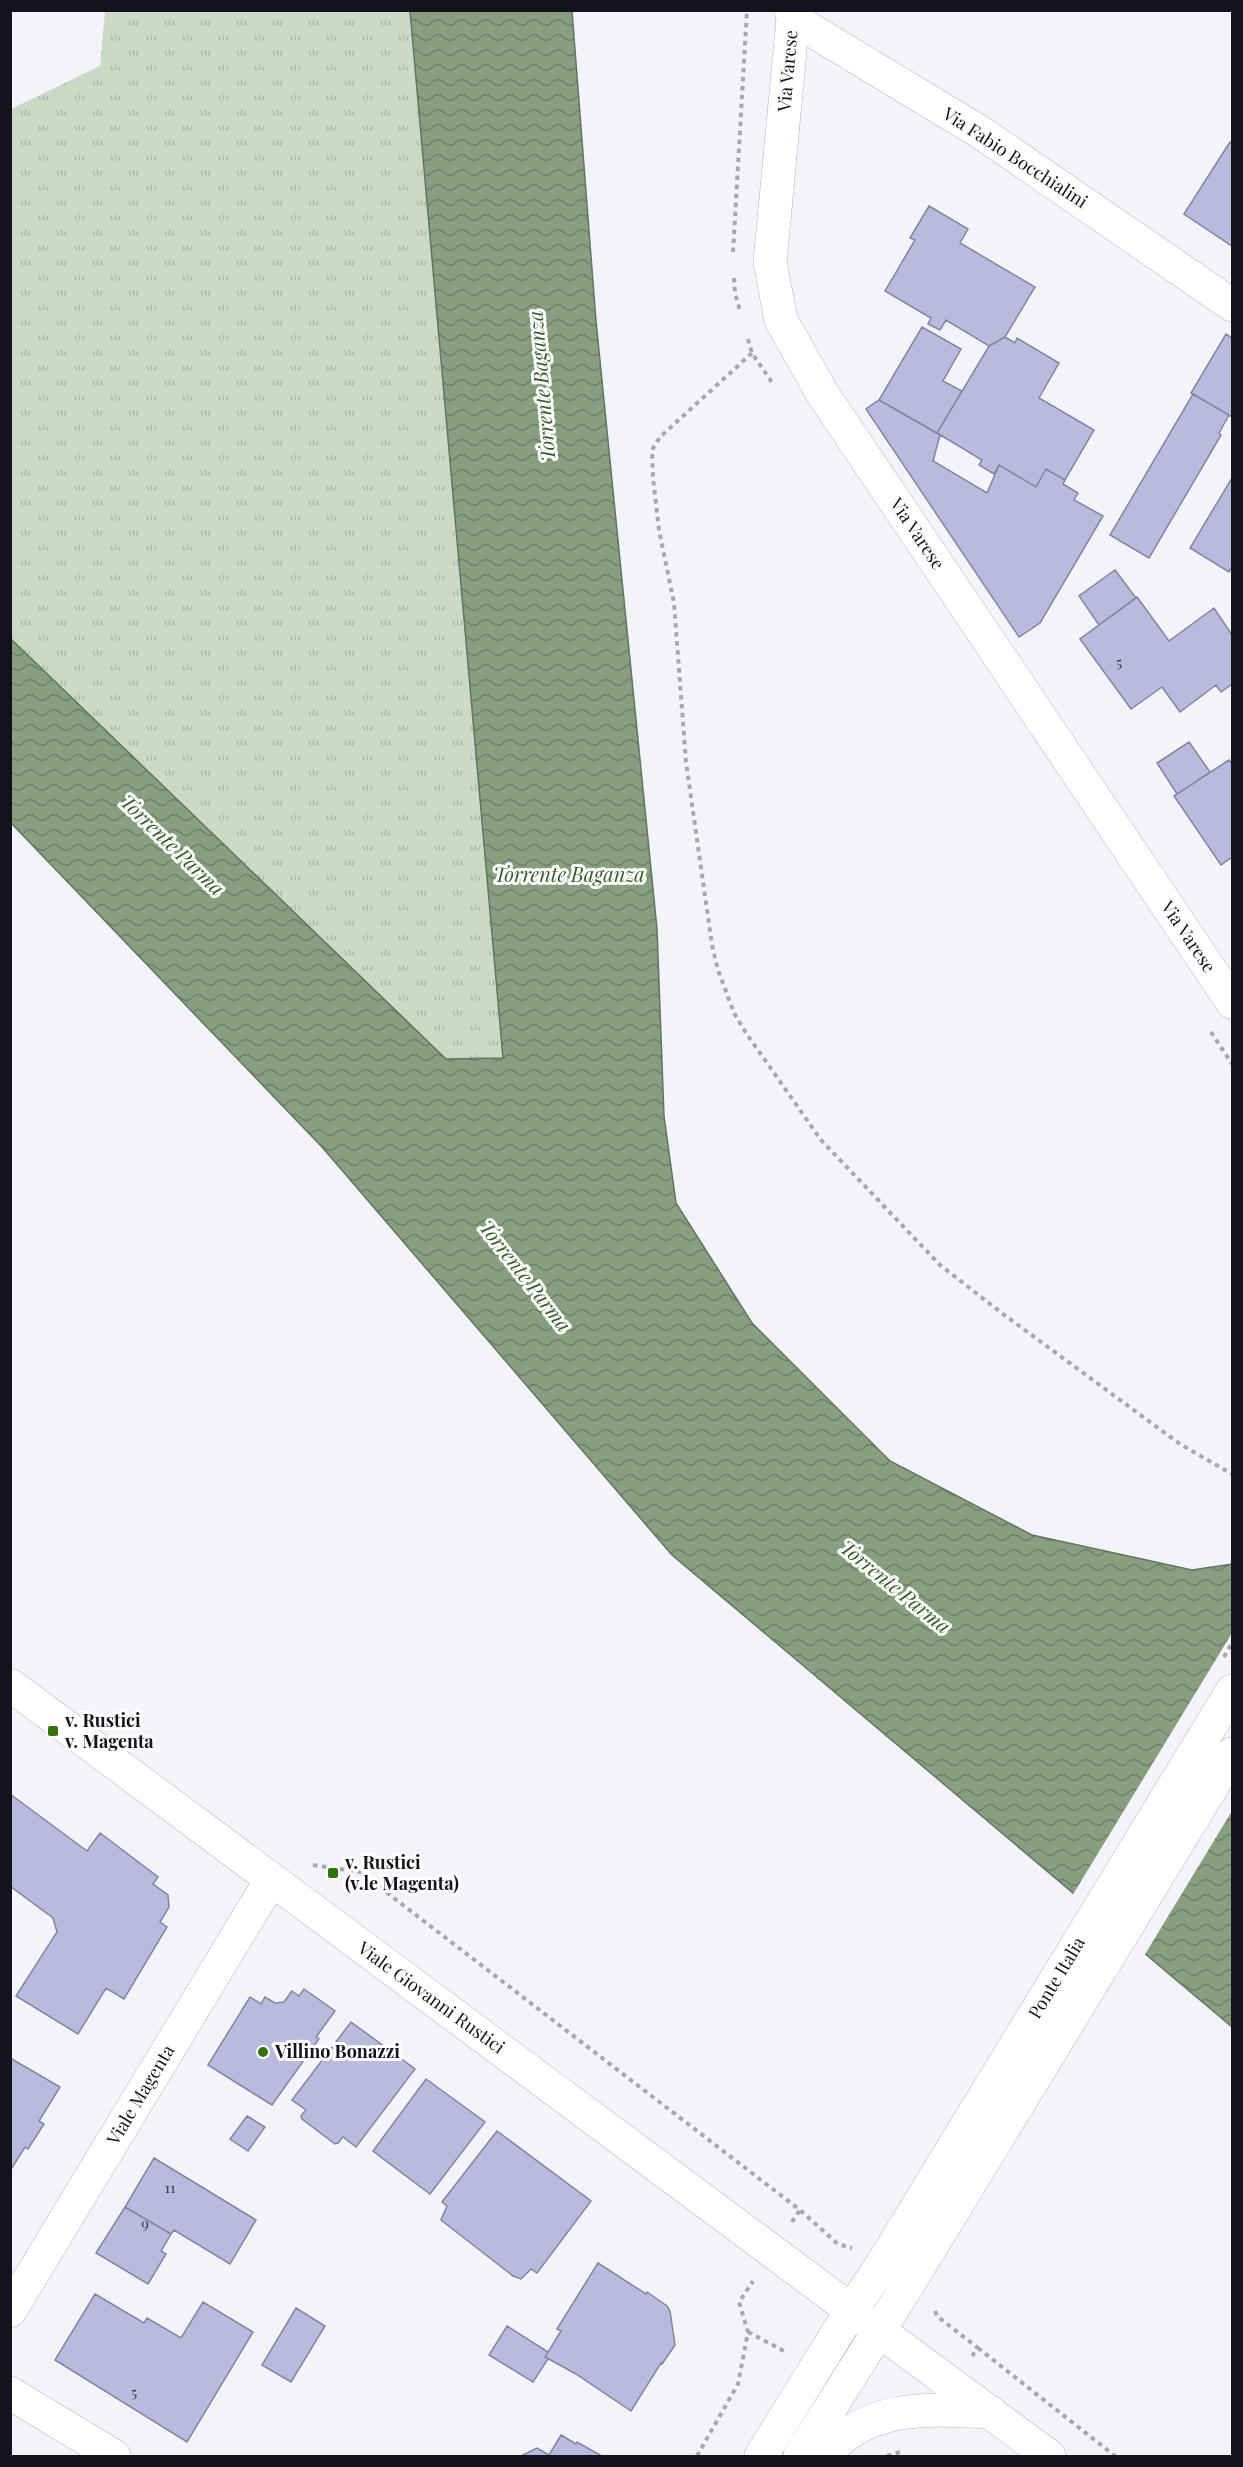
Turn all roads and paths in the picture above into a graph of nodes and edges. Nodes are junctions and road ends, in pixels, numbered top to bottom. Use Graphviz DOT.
graph roads {
  1 [pos="792,15"];
  2 [pos="1233,305"];
  3 [pos="752,353"];
  4 [pos="1233,1002"];
  5 [pos="1233,1474"];
  6 [pos="10,1685"];
  7 [pos="1233,1691"];
  8 [pos="1233,1754"];
  9 [pos="308,1864"];
  10 [pos="271,1880"];
  11 [pos="800,2210"];
  12 [pos="838,2244"];
  13 [pos="772,2250"];
  14 [pos="10,2310"];
  15 [pos="851,2311"];
  16 [pos="878,2331"];
  17 [pos="978,2348"];
  18 [pos="10,2393"];
  19 [pos="990,2412"];
  20 [pos="114,2457"];
  21 [pos="697,2457"];
  22 [pos="761,2457"];
  23 [pos="800,2457"];
  24 [pos="824,2457"];
  25 [pos="1049,2457"];
  26 [pos="1116,2457"];
  1 -- 2 [label="main road, Via Fabio Bocchialini"];
  1 -- 4 [label="main road, Via Varese"];
  3 -- 5 [label="path"];
  6 -- 10 [label="main road, Viale Giovanni Rustici"];
  7 -- 15 [label="main road, Ponte Italia"];
  8 -- 16 [label="main road, Ponte Italia"];
  9 -- 11 [label="path"];
  10 -- 13 [label="main road, Viale Giovanni Rustici"];
  10 -- 14 [label="main road, Viale Magenta"];
  11 -- 12 [label="path"];
  11 -- 13 [label="path"];
  13 -- 15 [label="main road, Viale Giovanni Rustici"];
  13 -- 21 [label="path"];
  15 -- 16 [label="main road, Viale Giovanni Rustici"];
  15 -- 22 [label="main road, Ponte Italia"];
  16 -- 19 [label="main road, Viale Giovanni Rustici"];
  16 -- 23 [label="main road, Ponte Italia"];
  17 -- 26 [label="path"];
  18 -- 20 [label="main road"];
  19 -- 24 [label="main road"];
  19 -- 25 [label="main road, Viale Giovanni Rustici"];
}
